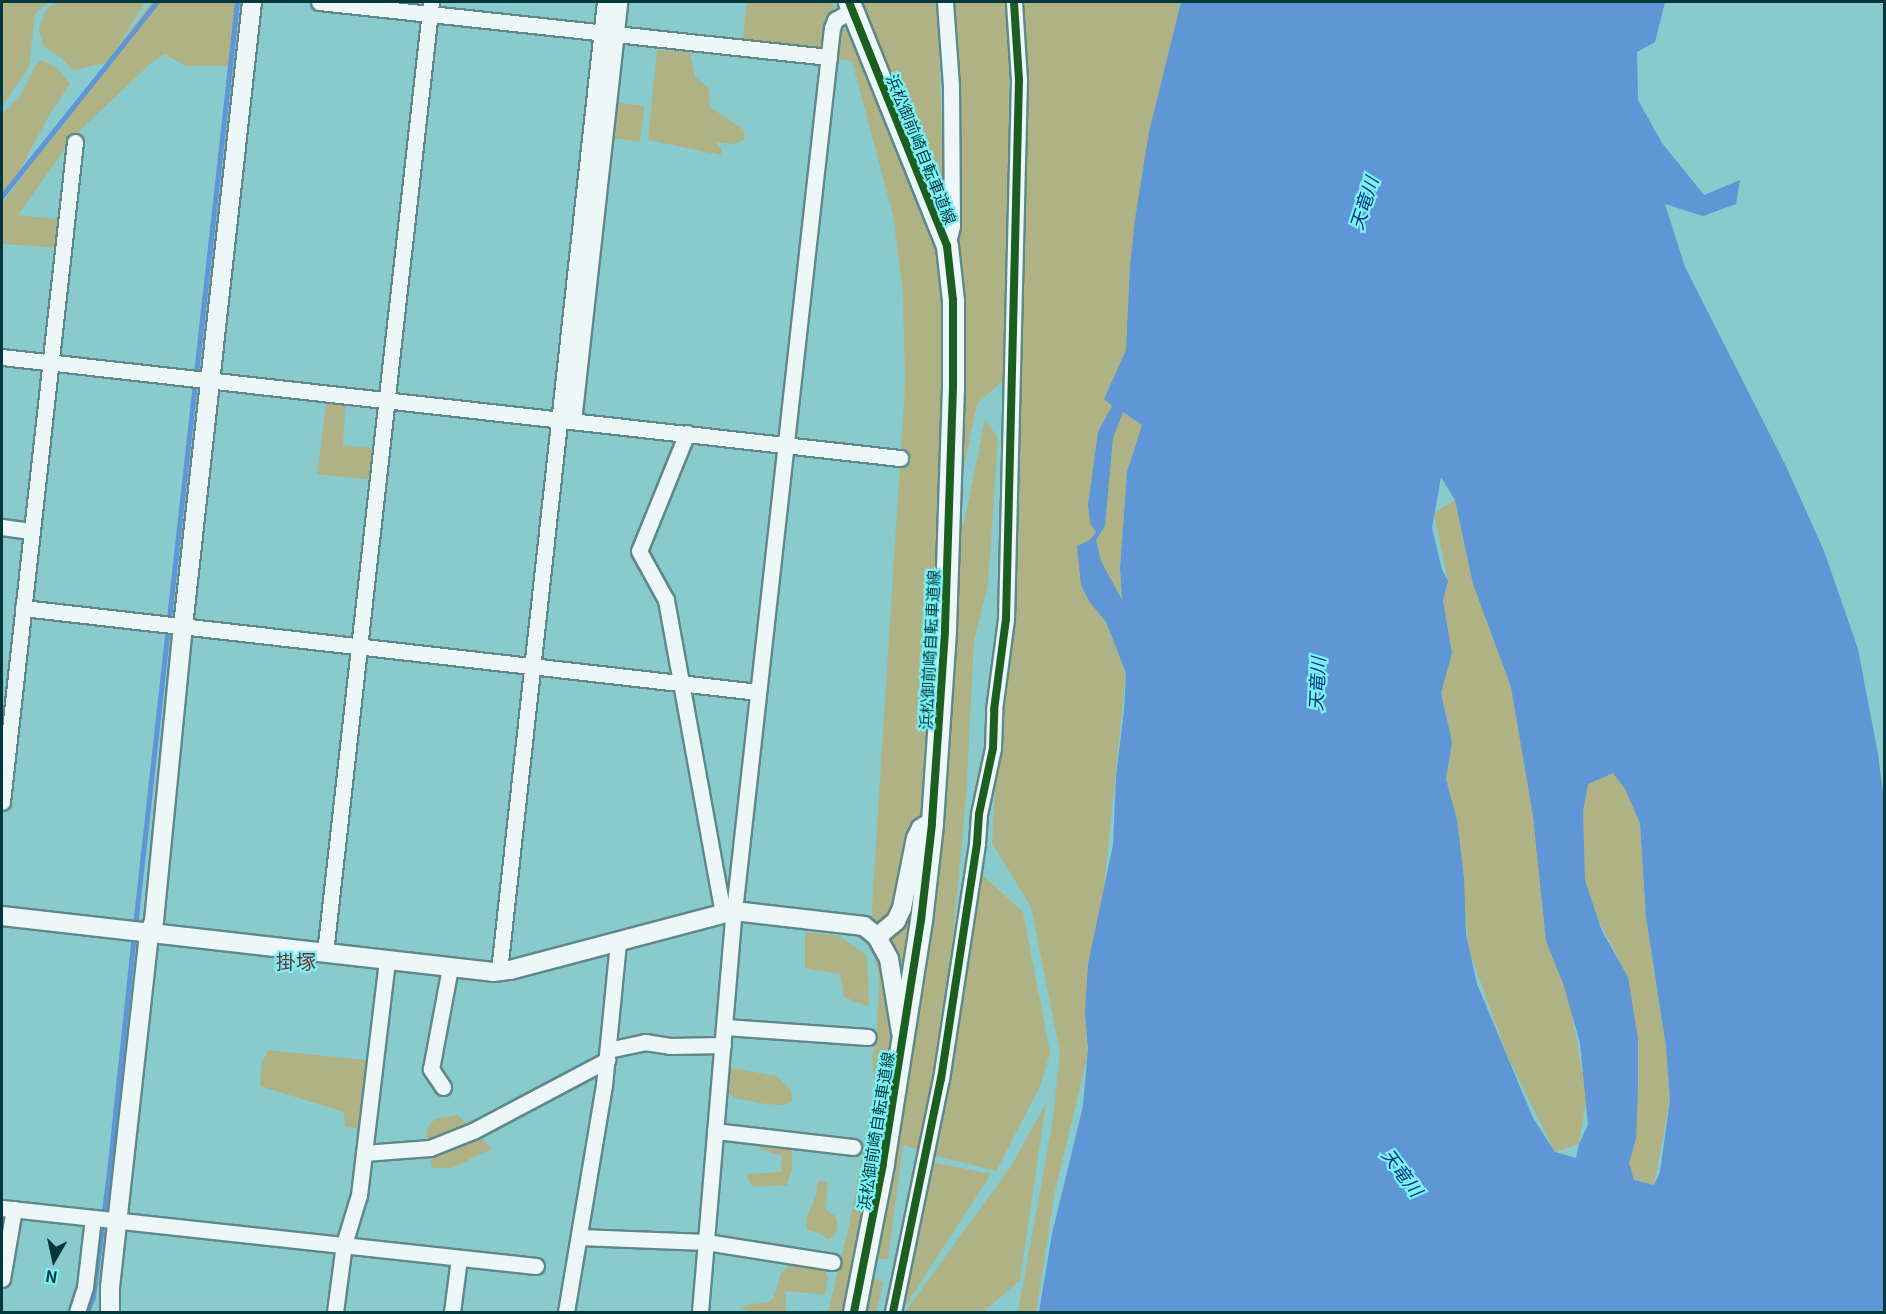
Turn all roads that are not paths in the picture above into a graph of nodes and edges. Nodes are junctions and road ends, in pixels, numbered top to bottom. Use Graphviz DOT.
graph roads {
  1 [pos="252,2"];
  2 [pos="319,2"];
  3 [pos="605,2"];
  4 [pos="619,2"];
  5 [pos="945,2"];
  6 [pos="1014,2"];
  7 [pos="850,6"];
  8 [pos="430,8"];
  9 [pos="609,33"];
  10 [pos="829,57"];
  11 [pos="75,142"];
  12 [pos="947,246"];
  13 [pos="2,357"];
  14 [pos="50,363"];
  15 [pos="211,382"];
  16 [pos="387,401"];
  17 [pos="566,420"];
  18 [pos="687,433"];
  19 [pos="786,444"];
  20 [pos="900,458"];
  21 [pos="2,527"];
  22 [pos="32,531"];
  23 [pos="23,608"];
  24 [pos="183,626"];
  25 [pos="359,646"];
  26 [pos="532,666"];
  27 [pos="682,683"];
  28 [pos="758,692"];
  29 [pos="6,718"];
  30 [pos="2,802"];
  31 [pos="932,822"];
  32 [pos="728,912"];
  33 [pos="2,916"];
  34 [pos="149,934"];
  35 [pos="877,936"];
  36 [pos="618,942"];
  37 [pos="325,953"];
  38 [pos="387,960"];
  39 [pos="450,967"];
  40 [pos="499,971"];
  41 [pos="725,1027"];
  42 [pos="868,1037"];
  43 [pos="903,1041"];
  44 [pos="723,1045"];
  45 [pos="607,1055"];
  46 [pos="444,1087"];
  47 [pos="716,1131"];
  48 [pos="853,1147"];
  49 [pos="364,1153"];
  50 [pos="8,1208"];
  51 [pos="93,1218"];
  52 [pos="117,1221"];
  53 [pos="579,1237"];
  54 [pos="706,1242"];
  55 [pos="344,1244"];
  56 [pos="459,1257"];
  57 [pos="832,1262"];
  58 [pos="536,1266"];
  59 [pos="2,1279"];
  60 [pos="77,1312"];
  61 [pos="110,1312"];
  62 [pos="335,1312"];
  63 [pos="452,1312"];
  64 [pos="566,1312"];
  65 [pos="700,1312"];
  66 [pos="854,1312"];
  67 [pos="893,1312"];
  1 -- 15 [label="street"];
  2 -- 8 [label="street"];
  3 -- 9 [label="street"];
  4 -- 9 [label="street"];
  5 -- 12 [label="street"];
  6 -- 67 [label="street"];
  7 -- 10 [label="street"];
  7 -- 12 [label="main road, 浜松御前崎自転車道線"];
  8 -- 9 [label="street"];
  8 -- 16 [label="street"];
  9 -- 10 [label="street"];
  9 -- 17 [label="street"];
  10 -- 19 [label="street"];
  11 -- 14 [label="street"];
  12 -- 31 [label="main road, 浜松御前崎自転車道線"];
  13 -- 14 [label="street"];
  14 -- 15 [label="street"];
  14 -- 22 [label="street"];
  15 -- 16 [label="street"];
  15 -- 24 [label="street"];
  16 -- 17 [label="street"];
  16 -- 25 [label="street"];
  17 -- 18 [label="street"];
  17 -- 26 [label="street"];
  18 -- 19 [label="street"];
  18 -- 27 [label="street"];
  19 -- 20 [label="street"];
  19 -- 28 [label="street"];
  21 -- 22 [label="street"];
  22 -- 23 [label="street"];
  23 -- 24 [label="street"];
  23 -- 29 [label="street"];
  24 -- 25 [label="street"];
  24 -- 34 [label="street"];
  25 -- 26 [label="street"];
  25 -- 37 [label="street"];
  26 -- 27 [label="street"];
  26 -- 40 [label="street"];
  27 -- 28 [label="street"];
  27 -- 32 [label="street"];
  28 -- 32 [label="street"];
  29 -- 30 [label="street"];
  31 -- 35 [label="street"];
  31 -- 43 [label="main road, 浜松御前崎自転車道線"];
  32 -- 35 [label="street"];
  32 -- 36 [label="street"];
  32 -- 41 [label="street"];
  33 -- 34 [label="street"];
  34 -- 37 [label="street"];
  34 -- 52 [label="street"];
  35 -- 43 [label="street"];
  36 -- 40 [label="street"];
  36 -- 45 [label="street"];
  37 -- 38 [label="street"];
  38 -- 39 [label="street"];
  38 -- 49 [label="street"];
  39 -- 40 [label="street"];
  39 -- 46 [label="street"];
  41 -- 42 [label="street"];
  41 -- 44 [label="street"];
  43 -- 66 [label="main road, 浜松御前崎自転車道線"];
  44 -- 45 [label="street"];
  44 -- 47 [label="street"];
  45 -- 49 [label="street"];
  45 -- 53 [label="street"];
  47 -- 48 [label="street"];
  47 -- 54 [label="street"];
  49 -- 55 [label="street"];
  50 -- 51 [label="street"];
  50 -- 59 [label="street"];
  51 -- 52 [label="street"];
  51 -- 60 [label="street"];
  52 -- 55 [label="street"];
  52 -- 61 [label="street"];
  53 -- 54 [label="street"];
  53 -- 64 [label="street"];
  54 -- 57 [label="street"];
  54 -- 65 [label="street"];
  55 -- 56 [label="street"];
  55 -- 62 [label="street"];
  56 -- 58 [label="street"];
  56 -- 63 [label="street"];
}
